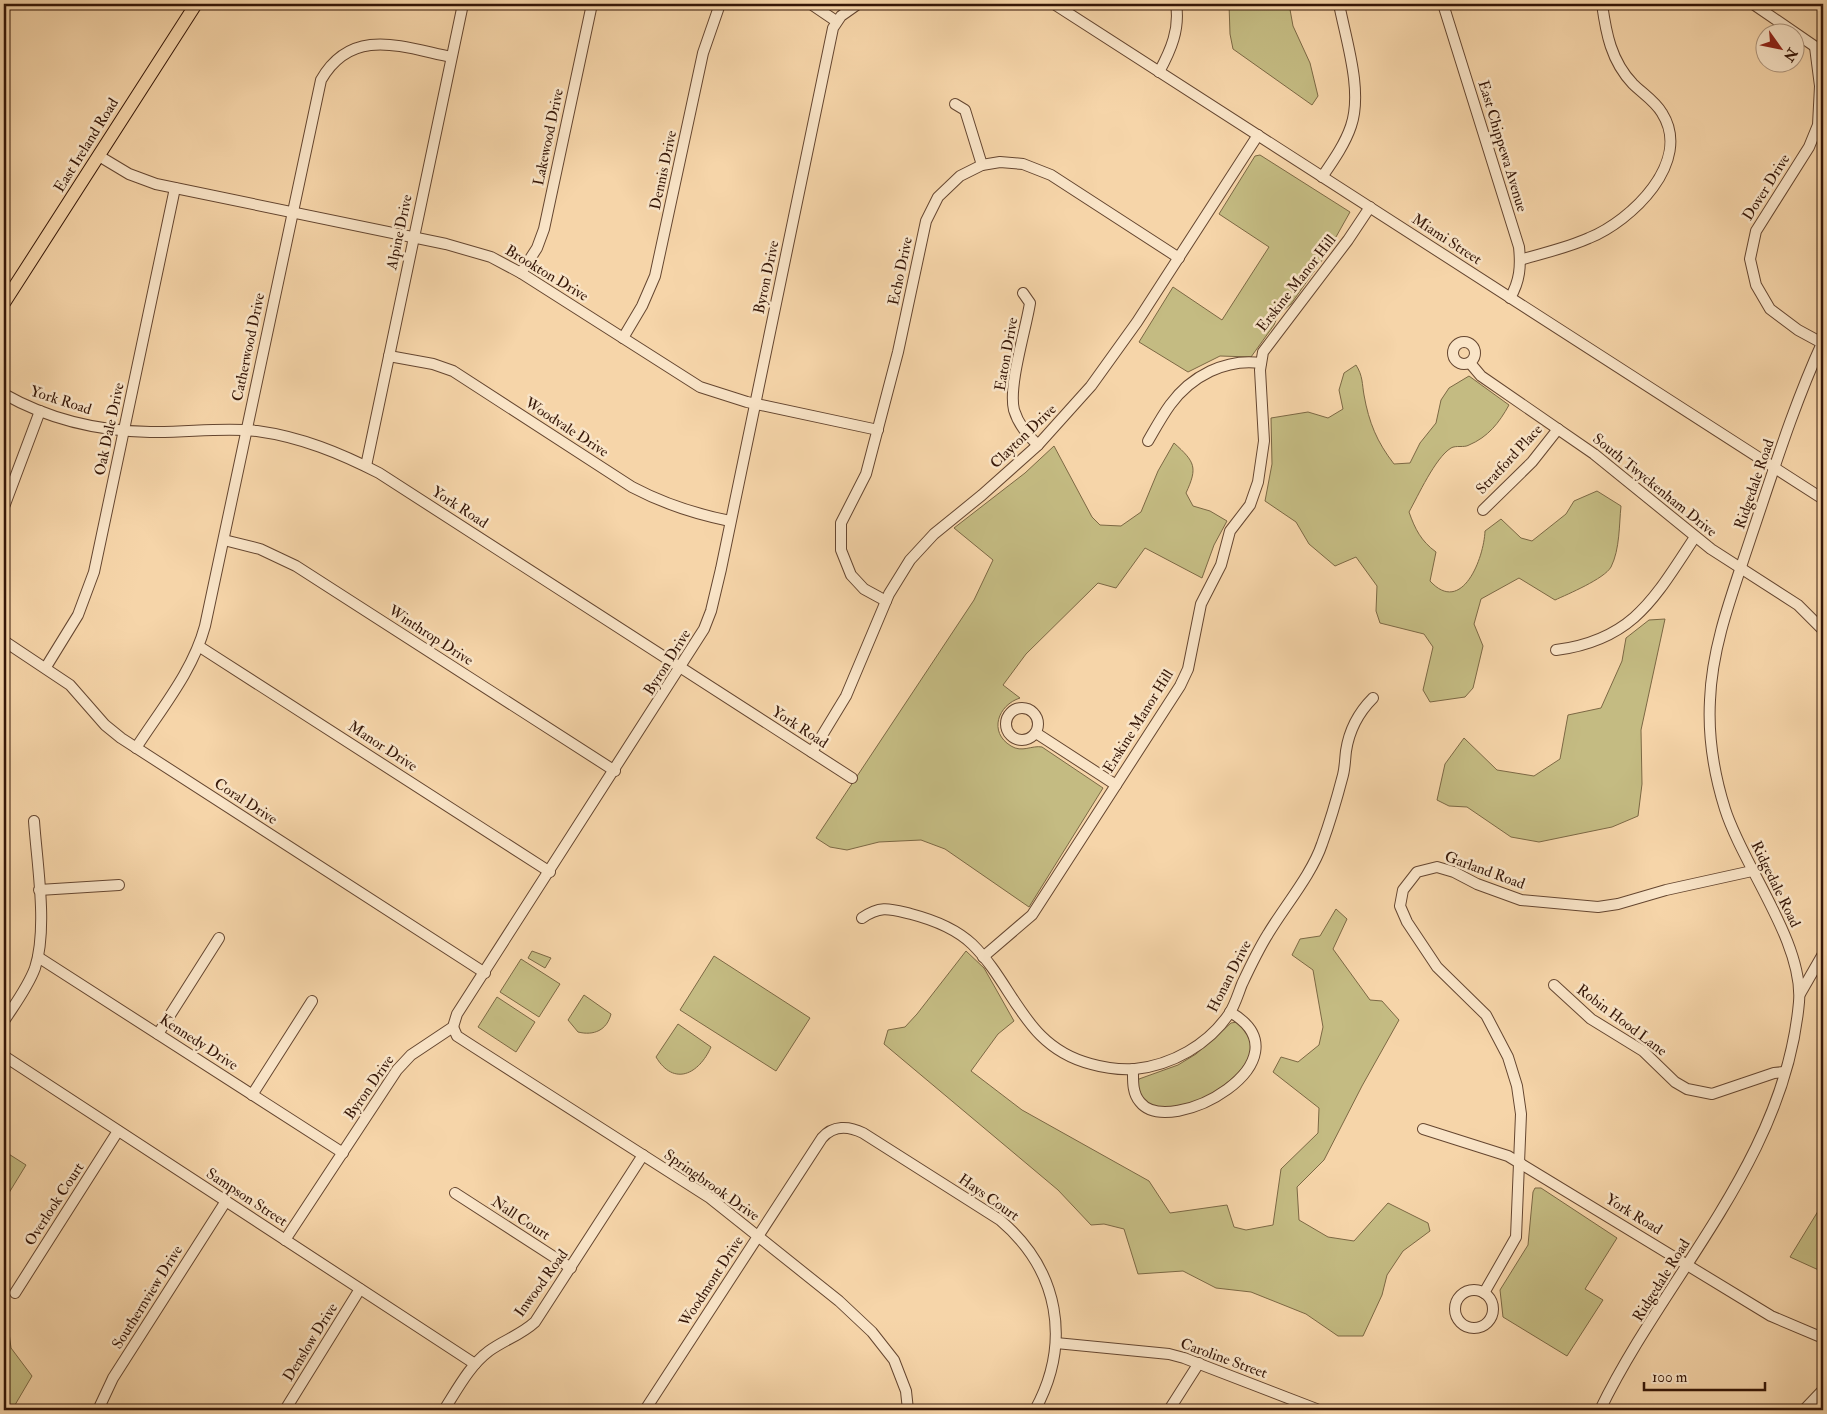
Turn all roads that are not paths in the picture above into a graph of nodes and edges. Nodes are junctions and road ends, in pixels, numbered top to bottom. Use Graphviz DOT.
graph roads {
  1 [pos="196,4"];
  2 [pos="463,4"];
  3 [pos="592,4"];
  4 [pos="720,4"];
  5 [pos="812,4"];
  6 [pos="858,4"];
  7 [pos="1054,4"];
  8 [pos="1176,4"];
  9 [pos="1338,4"];
  10 [pos="1444,4"];
  11 [pos="1602,4"];
  12 [pos="1753,4"];
  13 [pos="836,21"];
  14 [pos="1819,50"];
  15 [pos="452,57"];
  16 [pos="1159,72"];
  17 [pos="955,104"];
  18 [pos="1258,135"];
  19 [pos="98,156"];
  20 [pos="982,165"];
  21 [pos="1322,177"];
  22 [pos="175,188"];
  23 [pos="1370,207"];
  24 [pos="292,212"];
  25 [pos="414,238"];
  26 [pos="1179,258"];
  27 [pos="1520,260"];
  28 [pos="521,273"];
  29 [pos="1023,293"];
  30 [pos="1510,298"];
  31 [pos="4,304"];
  32 [pos="623,338"];
  33 [pos="1823,342"];
  34 [pos="389,356"];
  35 [pos="1470,362"];
  36 [pos="1261,363"];
  37 [pos="4,394"];
  38 [pos="755,404"];
  39 [pos="40,412"];
  40 [pos="1558,429"];
  41 [pos="124,430"];
  42 [pos="246,430"];
  43 [pos="878,430"];
  44 [pos="1148,441"];
  45 [pos="1038,445"];
  46 [pos="366,466"];
  47 [pos="1774,468"];
  48 [pos="1823,499"];
  49 [pos="4,507"];
  50 [pos="1483,510"];
  51 [pos="730,521"];
  52 [pos="1695,537"];
  53 [pos="224,540"];
  54 [pos="1741,568"];
  55 [pos="886,601"];
  56 [pos="1823,630"];
  57 [pos="4,641"];
  58 [pos="200,647"];
  59 [pos="1556,650"];
  60 [pos="46,667"];
  61 [pos="681,668"];
  62 [pos="1373,698"];
  63 [pos="1036,733"];
  64 [pos="136,748"];
  65 [pos="812,752"];
  66 [pos="615,771"];
  67 [pos="852,778"];
  68 [pos="1116,785"];
  69 [pos="34,821"];
  70 [pos="1752,870"];
  71 [pos="550,872"];
  72 [pos="119,885"];
  73 [pos="39,890"];
  74 [pos="862,918"];
  75 [pos="219,938"];
  76 [pos="1823,954"];
  77 [pos="983,956"];
  78 [pos="38,957"];
  79 [pos="485,973"];
  80 [pos="1554,985"];
  81 [pos="1799,995"];
  82 [pos="312,1002"];
  83 [pos="1230,1012"];
  84 [pos="4,1021"];
  85 [pos="454,1027"];
  86 [pos="158,1034"];
  87 [pos="4,1056"];
  88 [pos="1133,1069"];
  89 [pos="1784,1072"];
  90 [pos="252,1094"];
  91 [pos="842,1128"];
  92 [pos="1423,1129"];
  93 [pos="118,1131"];
  94 [pos="342,1153"];
  95 [pos="643,1155"];
  96 [pos="1520,1162"];
  97 [pos="454,1194"];
  98 [pos="226,1201"];
  99 [pos="758,1236"];
  100 [pos="285,1240"];
  101 [pos="1687,1265"];
  102 [pos="571,1268"];
  103 [pos="360,1289"];
  104 [pos="15,1293"];
  105 [pos="1484,1293"];
  106 [pos="1823,1338"];
  107 [pos="1056,1343"];
  108 [pos="1199,1362"];
  109 [pos="475,1364"];
  110 [pos="1823,1390"];
  111 [pos="98,1410"];
  112 [pos="285,1410"];
  113 [pos="444,1410"];
  114 [pos="645,1410"];
  115 [pos="908,1410"];
  116 [pos="1035,1410"];
  117 [pos="1169,1410"];
  118 [pos="1319,1410"];
  119 [pos="1600,1410"];
  120 [pos="1804,1410"];
  1 -- 19 [label="main road, East Ireland Road"];
  2 -- 15 [label="street, Alpine Drive"];
  3 -- 28 [label="street, Lakewood Drive"];
  4 -- 32 [label="street, Dennis Drive"];
  5 -- 13 [label="street"];
  6 -- 13 [label="street"];
  7 -- 16 [label="street, Miami Street"];
  8 -- 16 [label="street"];
  9 -- 21 [label="street"];
  10 -- 27 [label="street, East Chippewa Avenue"];
  11 -- 27 [label="street"];
  12 -- 14 [label="street"];
  13 -- 38 [label="street, Byron Drive"];
  14 -- 33 [label="street, Dover Drive"];
  15 -- 24 [label="street, Catherwood Drive"];
  15 -- 25 [label="street, Alpine Drive"];
  16 -- 18 [label="street, Miami Street"];
  17 -- 20 [label="street"];
  18 -- 21 [label="street, Miami Street"];
  18 -- 26 [label="street, Clayton Drive"];
  19 -- 22 [label="street, Brookton Drive"];
  19 -- 31 [label="main road, East Ireland Road"];
  20 -- 26 [label="street, Echo Drive"];
  20 -- 43 [label="street, Echo Drive"];
  21 -- 23 [label="street, Miami Street"];
  22 -- 24 [label="street, Brookton Drive"];
  22 -- 41 [label="street, Oak Dale Drive"];
  23 -- 30 [label="street, Miami Street"];
  23 -- 36 [label="street, Erskine Manor Hill"];
  24 -- 25 [label="street, Brookton Drive"];
  24 -- 42 [label="street, Catherwood Drive"];
  25 -- 28 [label="street, Brookton Drive"];
  25 -- 34 [label="street, Alpine Drive"];
  26 -- 45 [label="street, Clayton Drive"];
  27 -- 30 [label="street, East Chippewa Avenue"];
  28 -- 32 [label="street, Brookton Drive"];
  29 -- 45 [label="street, Eaton Drive"];
  30 -- 47 [label="street, Miami Street"];
  32 -- 38 [label="street, Brookton Drive"];
  33 -- 47 [label="street, Ridgedale Road"];
  34 -- 46 [label="street, Alpine Drive"];
  34 -- 51 [label="street, Woodvale Drive"];
  35 -- 40 [label="street, South Twyckenham Drive"];
  36 -- 44 [label="street"];
  36 -- 68 [label="street, Erskine Manor Hill"];
  37 -- 39 [label="street, York Road"];
  38 -- 43 [label="street, Brookton Drive"];
  38 -- 51 [label="street, Byron Drive"];
  39 -- 41 [label="street, York Road"];
  39 -- 49 [label="street"];
  40 -- 50 [label="street, Stratford Place"];
  40 -- 52 [label="street, South Twyckenham Drive"];
  41 -- 42 [label="street, York Road"];
  41 -- 60 [label="street, Oak Dale Drive"];
  42 -- 46 [label="street, York Road"];
  42 -- 53 [label="street, Catherwood Drive"];
  43 -- 55 [label="street, Echo Drive"];
  45 -- 55 [label="street, Clayton Drive"];
  46 -- 61 [label="street, York Road"];
  47 -- 48 [label="street, Miami Street"];
  47 -- 54 [label="street, Ridgedale Road"];
  51 -- 61 [label="street, Byron Drive"];
  52 -- 54 [label="street, South Twyckenham Drive"];
  52 -- 59 [label="street"];
  53 -- 58 [label="street, Catherwood Drive"];
  53 -- 66 [label="street, Winthrop Drive"];
  54 -- 56 [label="street, South Twyckenham Drive"];
  54 -- 70 [label="street, Ridgedale Road"];
  55 -- 65 [label="street, Clayton Drive"];
  57 -- 60 [label="street, Coral Drive"];
  58 -- 64 [label="street, Catherwood Drive"];
  58 -- 71 [label="street, Manor Drive"];
  60 -- 64 [label="street, Coral Drive"];
  61 -- 65 [label="street, York Road"];
  61 -- 66 [label="street, Byron Drive"];
  62 -- 83 [label="street, Honan Drive"];
  63 -- 68 [label="street"];
  64 -- 79 [label="street, Coral Drive"];
  65 -- 67 [label="street, York Road"];
  66 -- 71 [label="street, Byron Drive"];
  68 -- 77 [label="street, Erskine Manor Hill"];
  69 -- 73 [label="street"];
  70 -- 81 [label="street, Ridgedale Road"];
  70 -- 96 [label="street, Garland Road"];
  71 -- 79 [label="street, Byron Drive"];
  72 -- 73 [label="street"];
  73 -- 78 [label="street"];
  74 -- 77 [label="street, Honan Drive"];
  75 -- 86 [label="street"];
  76 -- 81 [label="street"];
  77 -- 88 [label="street, Honan Drive"];
  78 -- 84 [label="street"];
  78 -- 86 [label="street, Kennedy Drive"];
  79 -- 85 [label="street, Byron Drive"];
  80 -- 89 [label="street, Robin Hood Lane"];
  81 -- 89 [label="street, Ridgedale Road"];
  82 -- 90 [label="street"];
  83 -- 88 [label="street, Honan Drive"];
  83 -- 88 [label="street"];
  85 -- 94 [label="street, Byron Drive"];
  85 -- 95 [label="street, Springbrook Drive"];
  86 -- 90 [label="street, Kennedy Drive"];
  87 -- 93 [label="street, Sampson Street"];
  89 -- 101 [label="street, Ridgedale Road"];
  90 -- 94 [label="street, Kennedy Drive"];
  91 -- 99 [label="street, Woodmont Drive"];
  91 -- 107 [label="street, Hays Court"];
  92 -- 96 [label="street, York Road"];
  93 -- 98 [label="street, Sampson Street"];
  93 -- 104 [label="street, Overlook Court"];
  94 -- 100 [label="street, Byron Drive"];
  95 -- 99 [label="street, Springbrook Drive"];
  95 -- 102 [label="street, Inwood Road"];
  96 -- 101 [label="street, York Road"];
  96 -- 105 [label="street, Garland Road"];
  97 -- 102 [label="street, Nall Court"];
  98 -- 100 [label="street, Sampson Street"];
  98 -- 111 [label="street, Southernview Drive"];
  99 -- 114 [label="street, Woodmont Drive"];
  99 -- 115 [label="street, Springbrook Drive"];
  100 -- 103 [label="street, Sampson Street"];
  101 -- 106 [label="street, York Road"];
  101 -- 119 [label="street, Ridgedale Road"];
  102 -- 109 [label="street, Inwood Road"];
  103 -- 109 [label="street, Sampson Street"];
  103 -- 112 [label="street, Denslow Drive"];
  107 -- 108 [label="street, Caroline Street"];
  107 -- 116 [label="street, Hays Court"];
  108 -- 117 [label="street"];
  108 -- 118 [label="street, Caroline Street"];
  109 -- 113 [label="street, Inwood Road"];
  110 -- 120 [label="street"];
}
